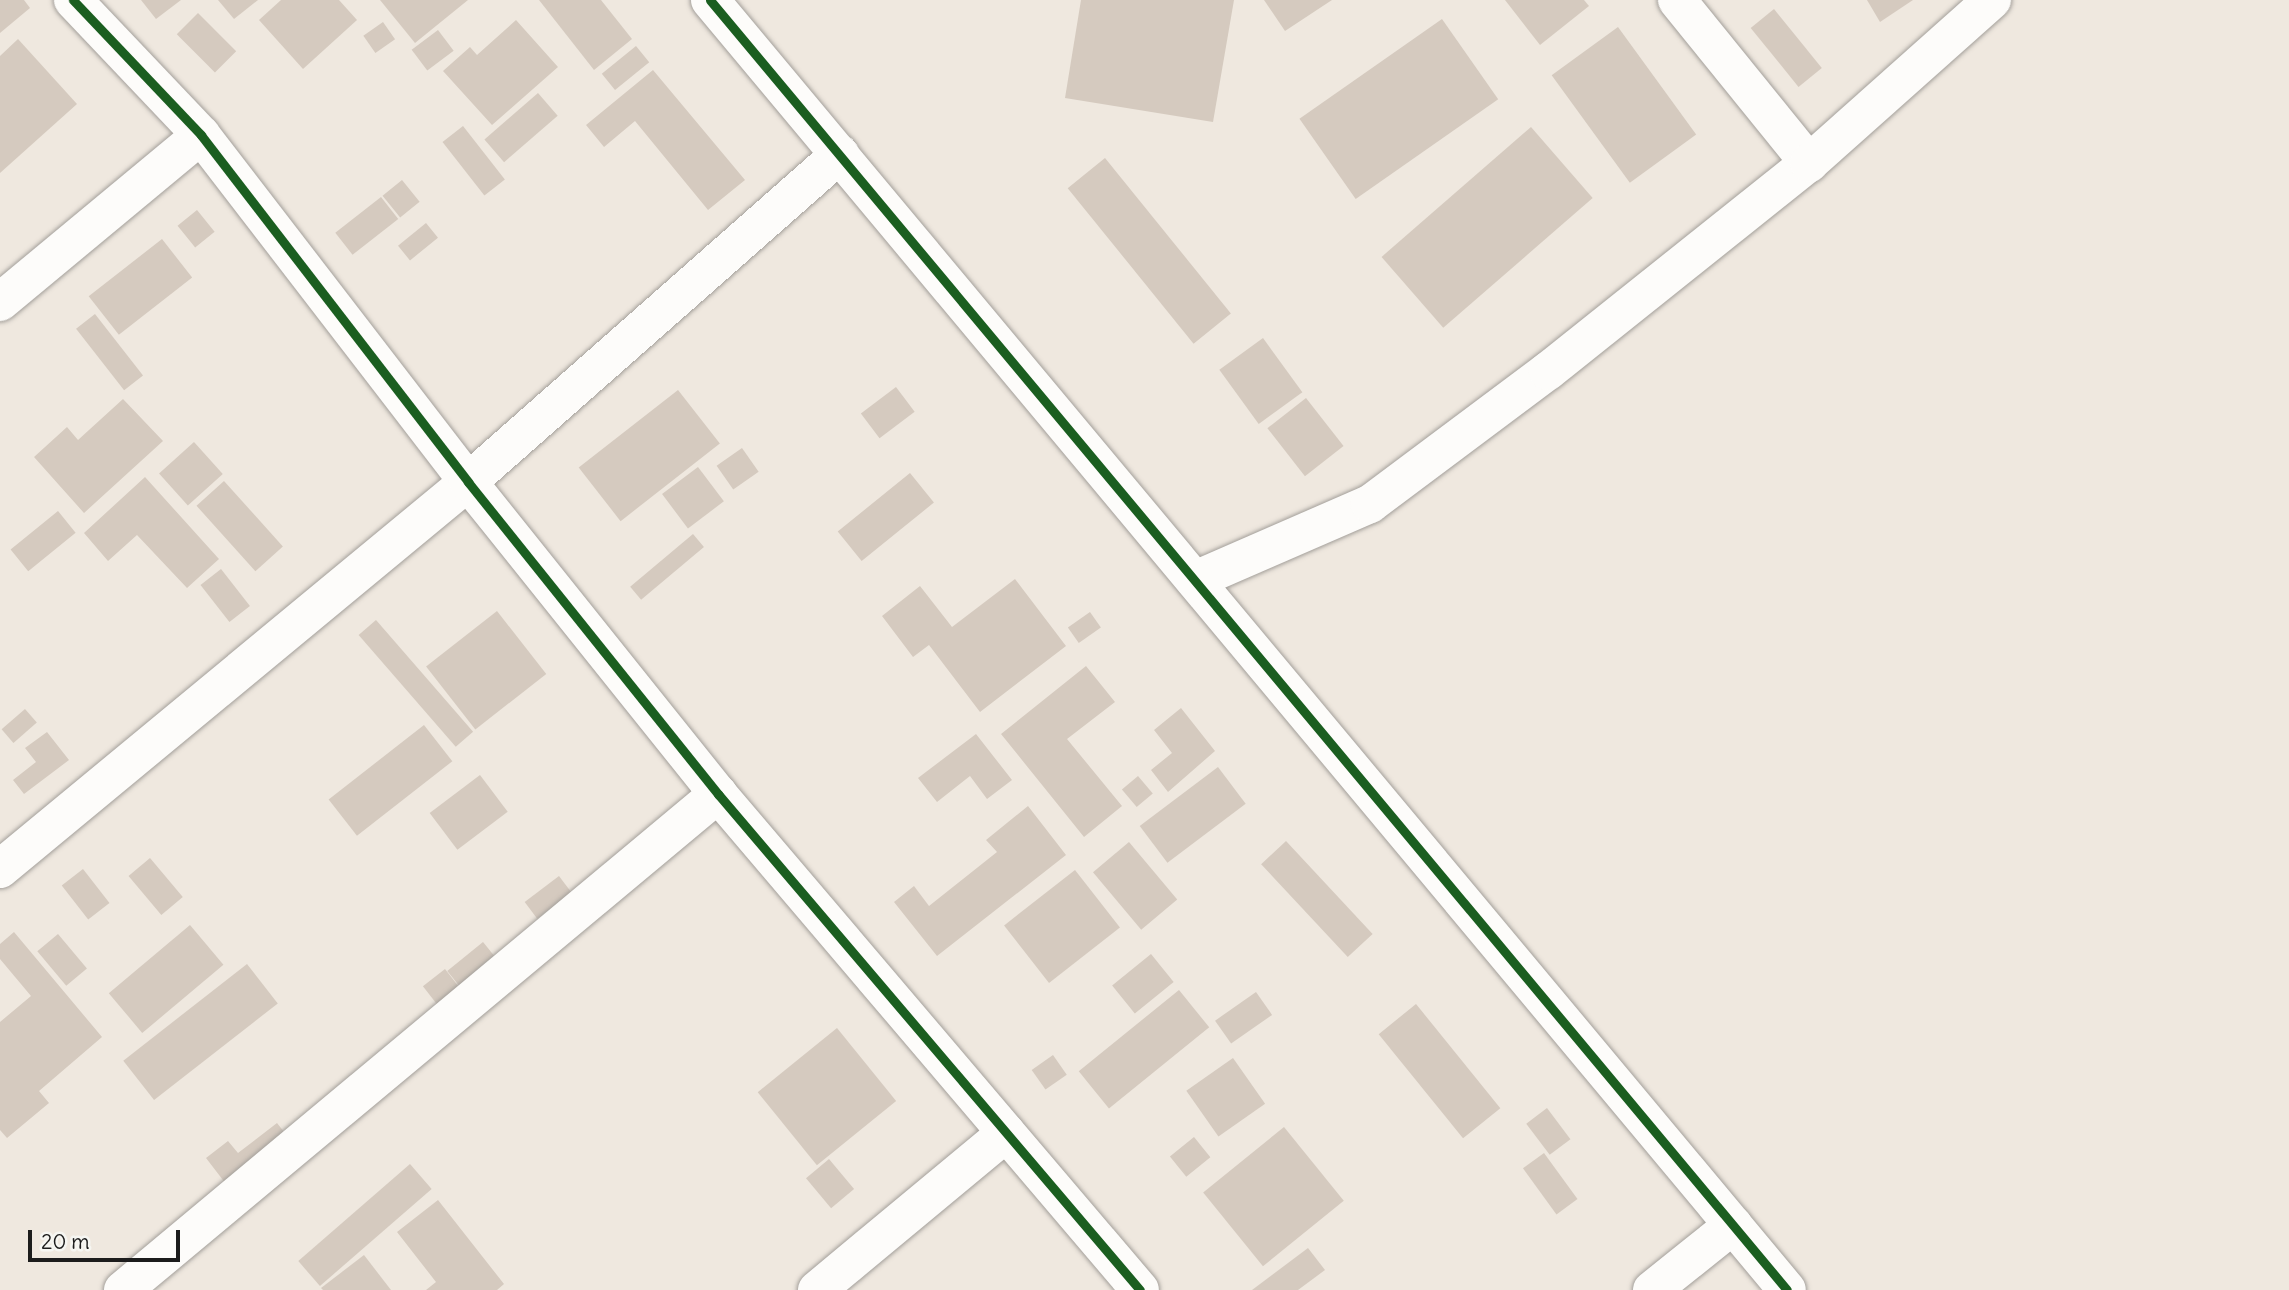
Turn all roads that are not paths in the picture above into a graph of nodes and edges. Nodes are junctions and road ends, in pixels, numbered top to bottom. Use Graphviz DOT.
graph roads {
  1 [pos="73,0"];
  2 [pos="710,0"];
  3 [pos="1677,0"];
  4 [pos="1992,0"];
  5 [pos="201,135"];
  6 [pos="840,154"];
  7 [pos="1809,163"];
  8 [pos="0,302"];
  9 [pos="468,482"];
  10 [pos="1195,580"];
  11 [pos="718,794"];
  12 [pos="0,869"];
  13 [pos="1006,1133"];
  14 [pos="1733,1226"];
  15 [pos="123,1290"];
  16 [pos="817,1290"];
  17 [pos="1140,1290"];
  18 [pos="1652,1290"];
  19 [pos="1787,1290"];
  1 -- 5 [label="street"];
  2 -- 6 [label="street"];
  3 -- 7 [label="street"];
  4 -- 7 [label="street"];
  5 -- 8 [label="street"];
  5 -- 9 [label="street"];
  6 -- 9 [label="street"];
  6 -- 10 [label="street"];
  7 -- 10 [label="street"];
  9 -- 11 [label="street"];
  9 -- 12 [label="street"];
  10 -- 14 [label="street"];
  11 -- 13 [label="street"];
  11 -- 15 [label="street"];
  13 -- 16 [label="street"];
  13 -- 17 [label="street"];
  14 -- 18 [label="street"];
  14 -- 19 [label="street"];
}
